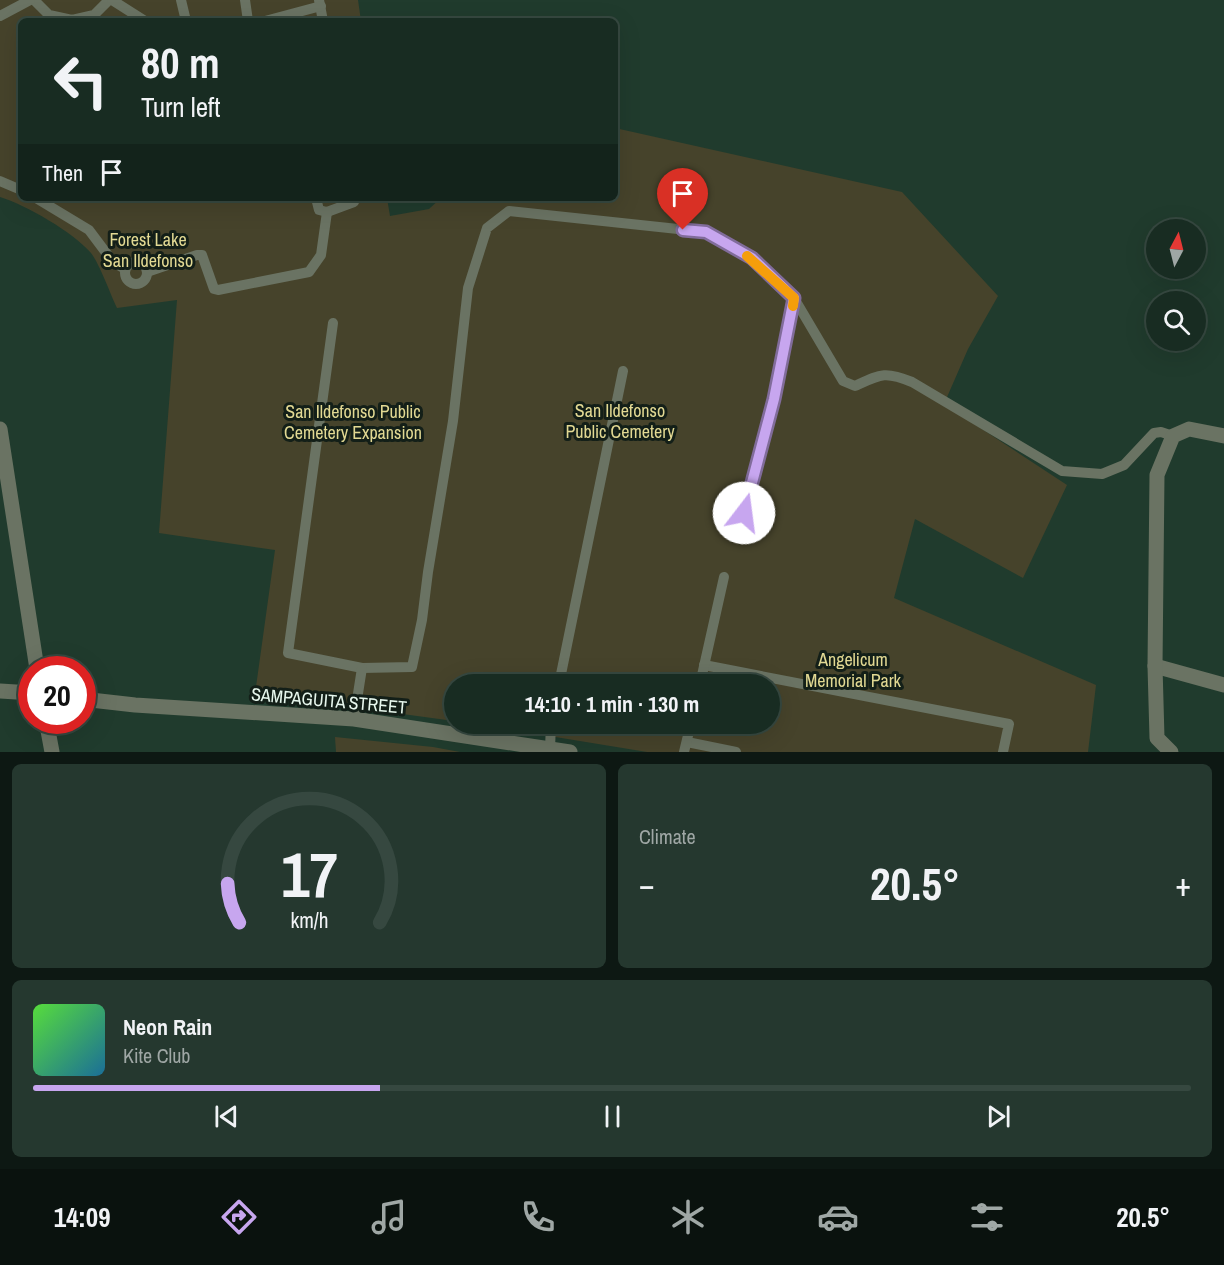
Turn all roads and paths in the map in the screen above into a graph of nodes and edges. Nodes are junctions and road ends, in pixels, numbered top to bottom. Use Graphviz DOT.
graph roads {
  1 [pos="32,0"];
  2 [pos="111,0"];
  3 [pos="181,0"];
  4 [pos="245,0"];
  5 [pos="320,3"];
  6 [pos="0,16"];
  7 [pos="63,18"];
  8 [pos="81,18"];
  9 [pos="140,18"];
  10 [pos="185,18"];
  11 [pos="248,18"];
  12 [pos="278,18"];
  13 [pos="322,18"];
  14 [pos="0,181"];
  15 [pos="18,189"];
  16 [pos="41,201"];
  17 [pos="317,201"];
  18 [pos="354,201"];
  19 [pos="327,212"];
  20 [pos="794,298"];
  21 [pos="333,323"];
  22 [pos="623,371"];
  23 [pos="0,429"];
  24 [pos="1173,436"];
  25 [pos="1224,436"];
  26 [pos="744,513"];
  27 [pos="724,577"];
  28 [pos="35,656"];
  29 [pos="704,665"];
  30 [pos="1155,666"];
  31 [pos="362,668"];
  32 [pos="561,674"];
  33 [pos="702,674"];
  34 [pos="1224,685"];
  35 [pos="0,691"];
  36 [pos="18,692"];
  37 [pos="96,701"];
  38 [pos="354,719"];
  39 [pos="49,734"];
  40 [pos="551,734"];
  41 [pos="685,747"];
  42 [pos="550,750"];
  43 [pos="52,752"];
  44 [pos="570,752"];
  45 [pos="736,752"];
  46 [pos="1003,752"];
  47 [pos="1171,752"];
  1 -- 6 [label="lane"];
  1 -- 7 [label="lane"];
  2 -- 8 [label="lane"];
  2 -- 9 [label="lane"];
  3 -- 10 [label="lane"];
  4 -- 11 [label="lane"];
  5 -- 12 [label="lane"];
  5 -- 13 [label="lane"];
  14 -- 15 [label="lane"];
  16 -- 19 [label="lane"];
  17 -- 19 [label="lane"];
  18 -- 19 [label="lane"];
  20 -- 24 [label="lane"];
  20 -- 26 [label="lane"];
  20 -- 31 [label="lane"];
  21 -- 31 [label="lane"];
  22 -- 32 [label="lane"];
  23 -- 28 [label="street"];
  24 -- 25 [label="street"];
  24 -- 30 [label="street"];
  27 -- 29 [label="lane"];
  29 -- 33 [label="lane"];
  29 -- 46 [label="lane"];
  30 -- 34 [label="street"];
  30 -- 47 [label="street"];
  31 -- 38 [label="lane"];
  35 -- 36 [label="street"];
  37 -- 38 [label="street, SAMPAGUITA STREET"];
  38 -- 42 [label="street, SAMPAGUITA STREET"];
  39 -- 43 [label="street"];
  40 -- 42 [label="lane"];
  41 -- 45 [label="lane"];
  42 -- 44 [label="street, SAMPAGUITA STREET"];
}
